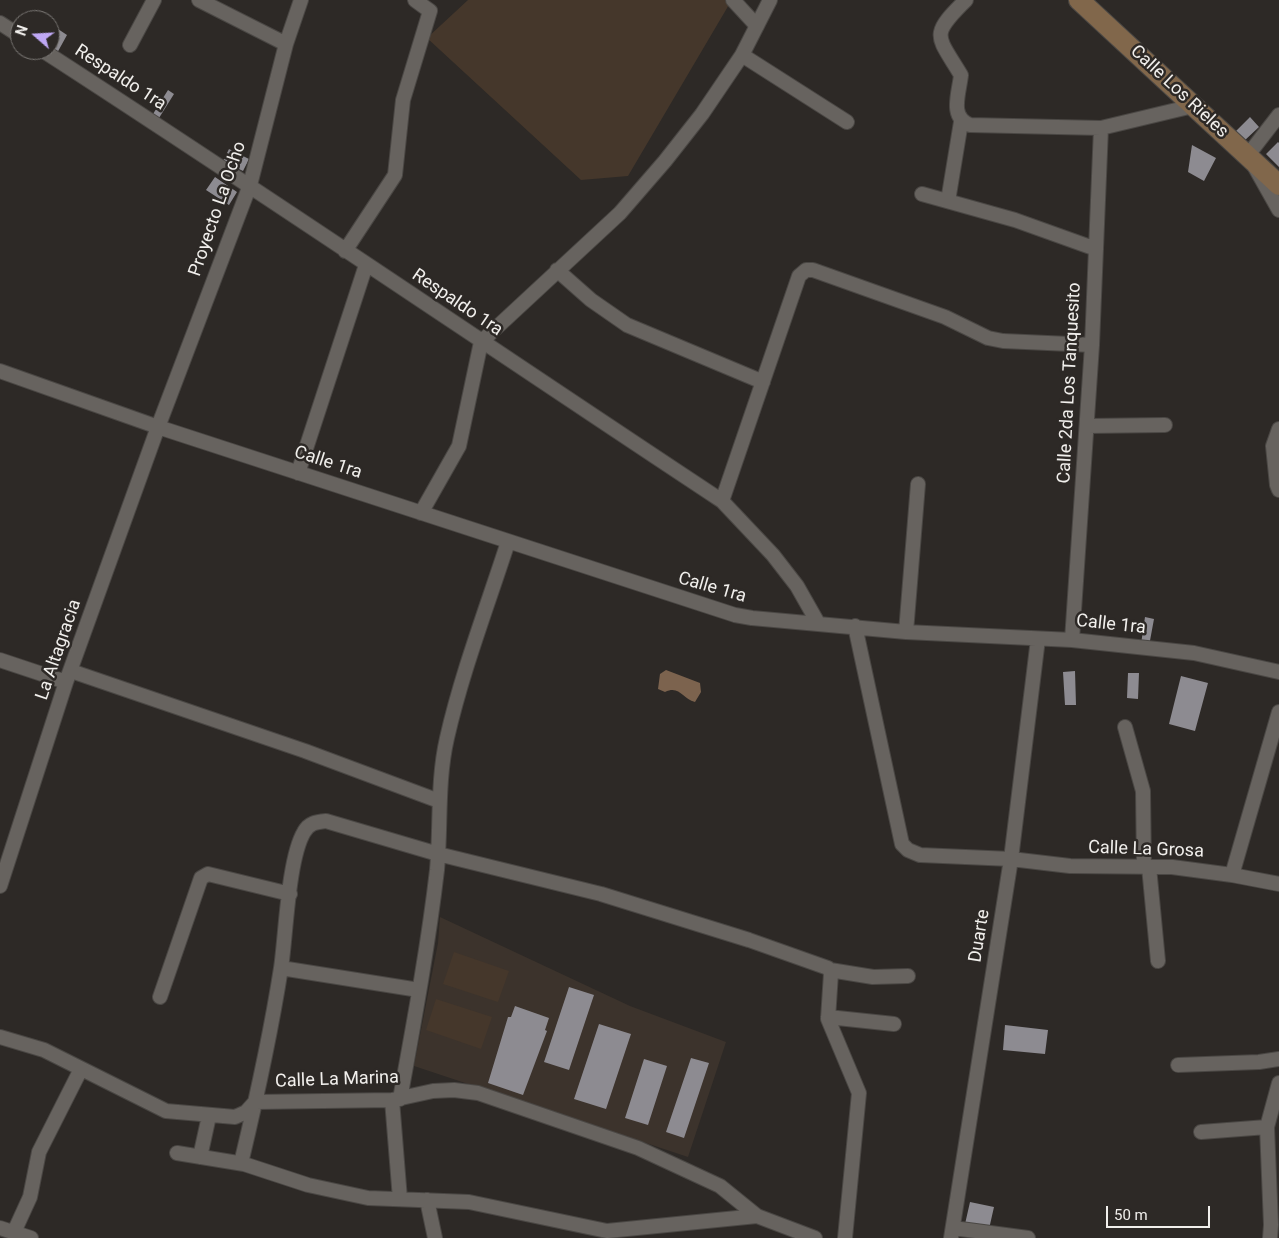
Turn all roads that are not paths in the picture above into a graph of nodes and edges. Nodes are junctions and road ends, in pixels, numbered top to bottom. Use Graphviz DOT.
graph roads {
  1 [pos="154,0"];
  2 [pos="199,0"];
  3 [pos="301,0"];
  4 [pos="415,0"];
  5 [pos="733,0"];
  6 [pos="770,0"];
  7 [pos="966,0"];
  8 [pos="1078,0"];
  9 [pos="757,26"];
  10 [pos="286,44"];
  11 [pos="130,45"];
  12 [pos="742,55"];
  13 [pos="57,60"];
  14 [pos="1193,106"];
  15 [pos="1279,115"];
  16 [pos="847,122"];
  17 [pos="961,122"];
  18 [pos="1101,128"];
  19 [pos="1248,155"];
  20 [pos="250,185"];
  21 [pos="1279,185"];
  22 [pos="922,194"];
  23 [pos="948,201"];
  24 [pos="1279,210"];
  25 [pos="1096,249"];
  26 [pos="345,251"];
  27 [pos="366,265"];
  28 [pos="557,270"];
  29 [pos="481,342"];
  30 [pos="1092,345"];
  31 [pos="0,371"];
  32 [pos="764,382"];
  33 [pos="1165,425"];
  34 [pos="1087,426"];
  35 [pos="158,427"];
  36 [pos="1279,429"];
  37 [pos="298,473"];
  38 [pos="918,484"];
  39 [pos="1279,490"];
  40 [pos="722,501"];
  41 [pos="421,514"];
  42 [pos="508,542"];
  43 [pos="818,623"];
  44 [pos="855,626"];
  45 [pos="906,632"];
  46 [pos="1038,639"];
  47 [pos="1072,640"];
  48 [pos="0,660"];
  49 [pos="1279,672"];
  50 [pos="69,676"];
  51 [pos="1279,712"];
  52 [pos="1125,727"];
  53 [pos="439,801"];
  54 [pos="438,854"];
  55 [pos="1011,859"];
  56 [pos="1147,867"];
  57 [pos="1232,875"];
  58 [pos="1279,884"];
  59 [pos="0,886"];
  60 [pos="290,894"];
  61 [pos="1158,961"];
  62 [pos="281,968"];
  63 [pos="830,970"];
  64 [pos="908,976"];
  65 [pos="419,990"];
  66 [pos="160,997"];
  67 [pos="828,1017"];
  68 [pos="894,1024"];
  69 [pos="0,1037"];
  70 [pos="1279,1059"];
  71 [pos="1178,1065"];
  72 [pos="81,1069"];
  73 [pos="1279,1084"];
  74 [pos="396,1100"];
  75 [pos="255,1102"];
  76 [pos="209,1116"];
  77 [pos="1266,1126"];
  78 [pos="1202,1132"];
  79 [pos="177,1153"];
  80 [pos="200,1157"];
  81 [pos="244,1164"];
  82 [pos="400,1199"];
  83 [pos="427,1200"];
  84 [pos="757,1216"];
  85 [pos="0,1228"];
  86 [pos="1273,1229"];
  87 [pos="14,1232"];
  88 [pos="782,1232"];
  89 [pos="952,1233"];
  90 [pos="621,1234"];
  91 [pos="31,1238"];
  92 [pos="434,1238"];
  93 [pos="815,1238"];
  94 [pos="845,1238"];
  95 [pos="1028,1238"];
  1 -- 11 [label="street"];
  2 -- 10 [label="street"];
  3 -- 10 [label="street, Proyecto La Ocho"];
  4 -- 26 [label="street"];
  5 -- 9 [label="street"];
  6 -- 9 [label="street"];
  7 -- 17 [label="street"];
  8 -- 14 [label="street, Calle Los Rieles"];
  9 -- 12 [label="street"];
  10 -- 20 [label="street, Proyecto La Ocho"];
  12 -- 16 [label="street"];
  12 -- 28 [label="street"];
  13 -- 20 [label="street, Respaldo 1ra"];
  14 -- 18 [label="street"];
  14 -- 19 [label="street, Calle Los Rieles"];
  15 -- 19 [label="street"];
  17 -- 18 [label="street"];
  17 -- 23 [label="street"];
  18 -- 25 [label="street, Calle 2da Los Tanquesito"];
  19 -- 21 [label="street, Calle Los Rieles"];
  19 -- 24 [label="street"];
  20 -- 26 [label="street, Respaldo 1ra"];
  20 -- 35 [label="street, Proyecto La Ocho"];
  22 -- 23 [label="street"];
  23 -- 25 [label="street"];
  25 -- 30 [label="street, Calle 2da Los Tanquesito"];
  26 -- 27 [label="street, Respaldo 1ra"];
  27 -- 29 [label="street, Respaldo 1ra"];
  27 -- 37 [label="street"];
  28 -- 29 [label="street"];
  28 -- 32 [label="street"];
  29 -- 40 [label="street, Respaldo 1ra"];
  29 -- 41 [label="street"];
  30 -- 32 [label="street"];
  30 -- 34 [label="street, Calle 2da Los Tanquesito"];
  31 -- 35 [label="street, Calle 1ra"];
  32 -- 40 [label="street"];
  33 -- 34 [label="street"];
  34 -- 47 [label="street, Calle 2da Los Tanquesito"];
  35 -- 37 [label="street, Calle 1ra"];
  35 -- 50 [label="street, La Altagracia"];
  36 -- 39 [label="street"];
  37 -- 41 [label="street, Calle 1ra"];
  38 -- 45 [label="street"];
  40 -- 43 [label="street, Respaldo 1ra"];
  41 -- 42 [label="street, Calle 1ra"];
  42 -- 43 [label="street, Calle 1ra"];
  42 -- 53 [label="street"];
  43 -- 44 [label="street, Calle 1ra"];
  44 -- 45 [label="street, Calle 1ra"];
  44 -- 55 [label="street, Calle La Grosa"];
  45 -- 46 [label="street, Calle 1ra"];
  46 -- 47 [label="street, Calle 1ra"];
  46 -- 55 [label="street, Duarte"];
  47 -- 49 [label="street, Calle 1ra"];
  48 -- 50 [label="street"];
  50 -- 53 [label="street"];
  50 -- 59 [label="street, La Altagracia"];
  51 -- 57 [label="street"];
  52 -- 56 [label="street"];
  53 -- 54 [label="street"];
  54 -- 60 [label="street"];
  54 -- 63 [label="street"];
  54 -- 65 [label="street"];
  55 -- 56 [label="street, Calle La Grosa"];
  55 -- 89 [label="street, Duarte"];
  56 -- 57 [label="street, Calle La Grosa"];
  56 -- 61 [label="street"];
  57 -- 58 [label="street, Calle La Grosa"];
  60 -- 62 [label="street"];
  60 -- 66 [label="street"];
  62 -- 65 [label="street"];
  62 -- 75 [label="street"];
  63 -- 64 [label="street"];
  63 -- 67 [label="street"];
  65 -- 74 [label="street"];
  67 -- 68 [label="street"];
  67 -- 94 [label="street"];
  69 -- 72 [label="street, Calle La Marina"];
  70 -- 71 [label="street"];
  72 -- 76 [label="street, Calle La Marina"];
  72 -- 87 [label="street"];
  73 -- 77 [label="street"];
  74 -- 75 [label="street, Calle La Marina"];
  74 -- 82 [label="street"];
  74 -- 84 [label="street, Calle La Marina"];
  75 -- 76 [label="street, Calle La Marina"];
  75 -- 81 [label="street"];
  76 -- 80 [label="street"];
  77 -- 78 [label="street"];
  77 -- 86 [label="street"];
  79 -- 80 [label="street"];
  80 -- 81 [label="street"];
  81 -- 82 [label="street"];
  82 -- 83 [label="street"];
  83 -- 90 [label="street"];
  83 -- 92 [label="street"];
  84 -- 88 [label="street, Calle La Marina"];
  84 -- 90 [label="street"];
  85 -- 87 [label="street"];
  87 -- 91 [label="street"];
  88 -- 93 [label="street, Calle La Marina"];
  89 -- 95 [label="street"];
}
